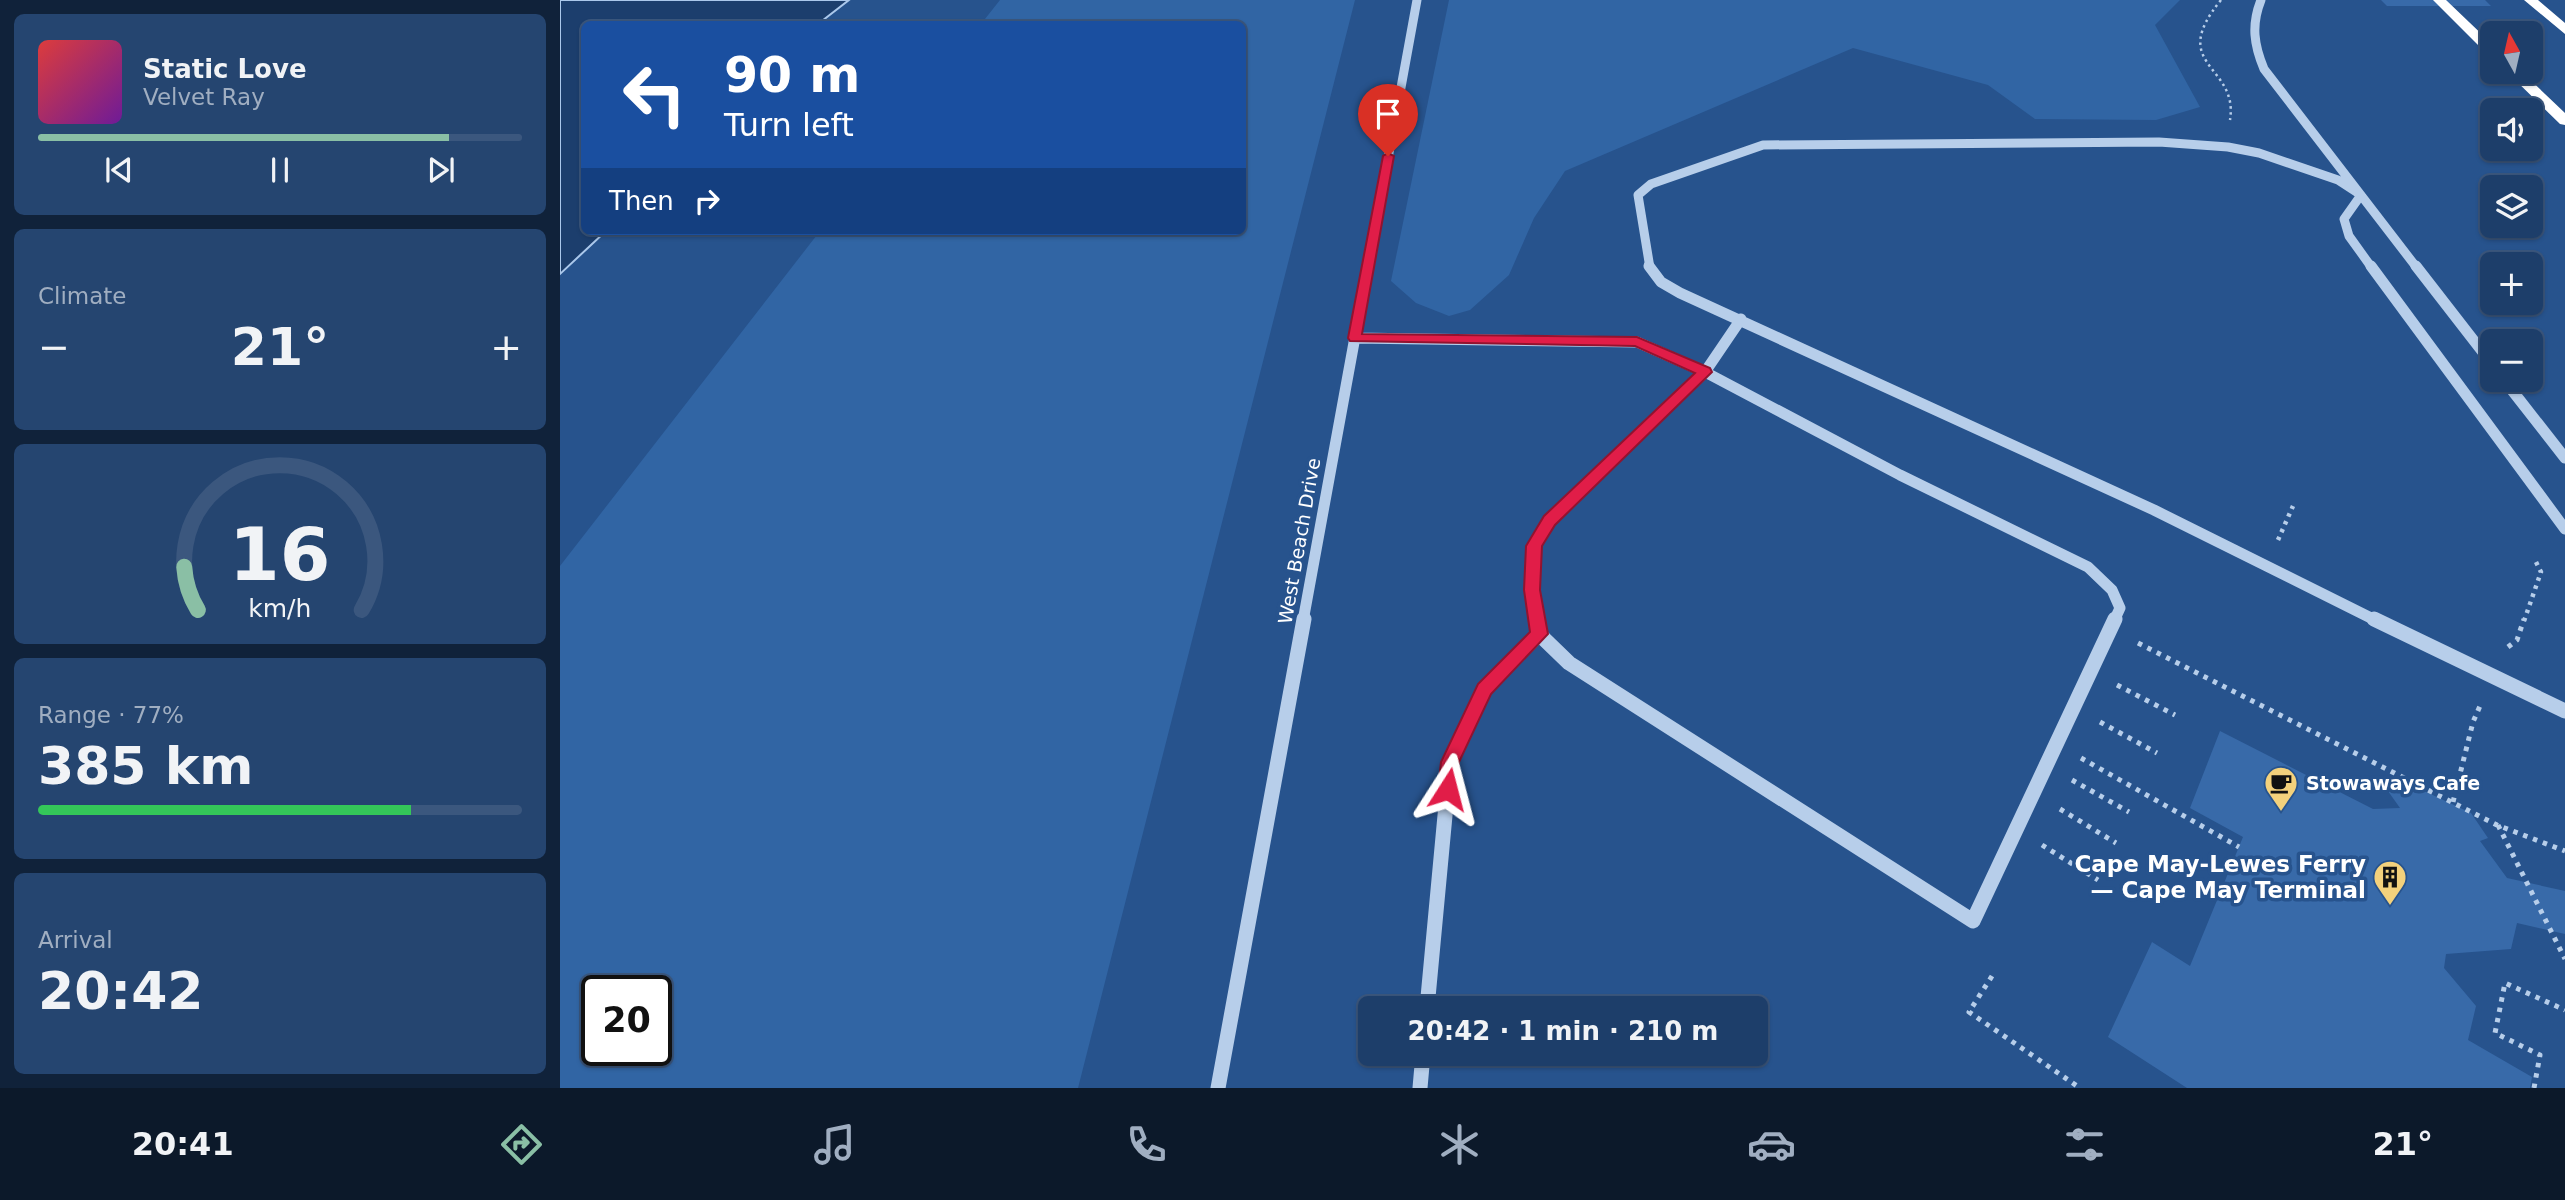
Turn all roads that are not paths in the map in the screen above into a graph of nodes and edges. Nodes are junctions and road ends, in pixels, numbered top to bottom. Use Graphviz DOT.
graph roads {
  1 [pos="1417,0"];
  2 [pos="2261,0"];
  3 [pos="2439,0"];
  4 [pos="2530,0"];
  5 [pos="2565,30"];
  6 [pos="2480,39"];
  7 [pos="2526,84"];
  8 [pos="2565,121"];
  9 [pos="2361,195"];
  10 [pos="1741,318"];
  11 [pos="1355,338"];
  12 [pos="2480,349"];
  13 [pos="1705,372"];
  14 [pos="2513,392"];
  15 [pos="2565,458"];
  16 [pos="2565,529"];
  17 [pos="1539,634"];
  18 [pos="2565,710"];
  19 [pos="1428,996"];
  20 [pos="1422,1066"];
  21 [pos="1218,1088"];
  22 [pos="1420,1088"];
  1 -- 11 [label="street, West Beach Drive"];
  2 -- 9 [label="lane"];
  3 -- 6 [label="highway"];
  4 -- 5 [label="highway"];
  7 -- 8 [label="highway"];
  9 -- 10 [label="street"];
  9 -- 12 [label="lane"];
  9 -- 16 [label="street"];
  10 -- 13 [label="street"];
  10 -- 18 [label="lane"];
  11 -- 13 [label="lane"];
  11 -- 21 [label="street, West Beach Drive"];
  13 -- 17 [label="street"];
  13 -- 17 [label="street"];
  14 -- 15 [label="street"];
  17 -- 19 [label="street"];
  20 -- 22 [label="lane"];
}
